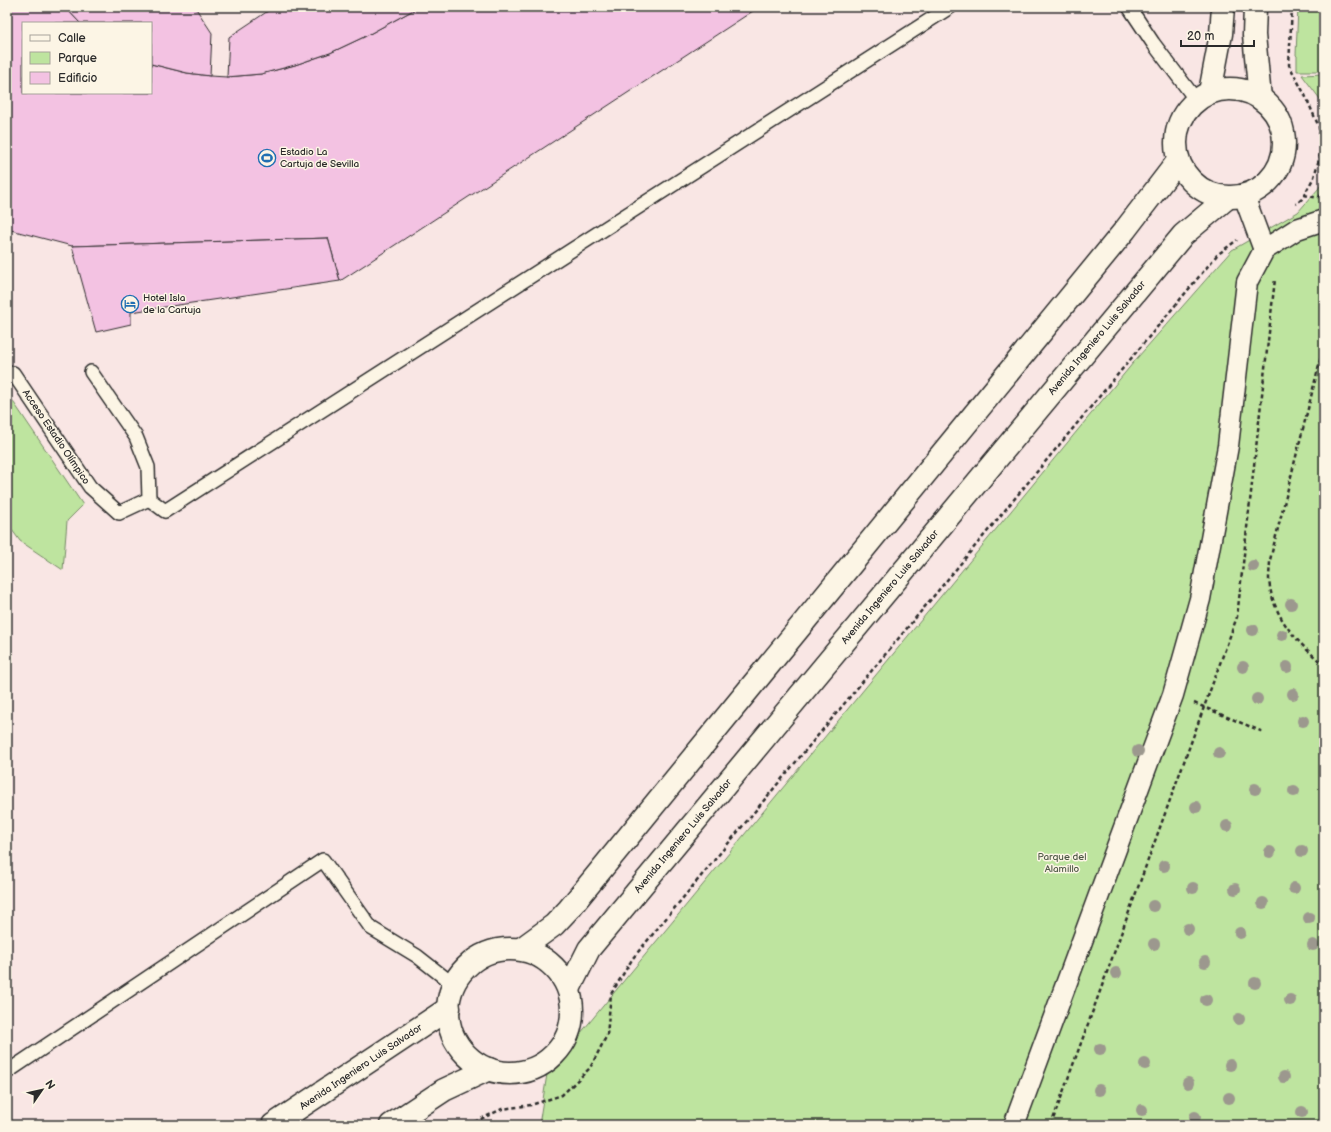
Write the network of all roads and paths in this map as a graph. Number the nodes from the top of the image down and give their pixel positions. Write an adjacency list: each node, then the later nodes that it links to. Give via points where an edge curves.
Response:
1 (950, 7): 19 (lane, via 164,511)
2 (1129, 7): 6 (lane, via 1153,42)
3 (1223, 7): 6 (street, via 1220,34)
4 (1255, 7): 7 (street, via 1254,34)
5 (1292, 7): 9 (path, via 1289,65 1319,127 1321,152 1314,176)
6 (1203, 96): 7 (street, via 1227,89 1244,91); 8 (street, via 1185,112 1178,127 1175,144)
7 (1260, 98): 10 (street, via 1273,110 1281,126 1284,143 1281,161 1273,176 1260,188)
8 (1178, 161): 10 (street, via 1197,187 1211,195); 23 (street, via 1120,236 569,909)
9 (1304, 195): 11 (path); 12 (path)
10 (1236, 197): 14 (street); 25 (street, Avenida Ingeniero Luis Salvador, via 1183,235 589,949)
11 (1324, 199)
12 (1292, 208)
13 (1324, 220): 15 (street, via 1297,229)
14 (1257, 229): 15 (street); 31 (path, via 1217,255 633,958 611,994 607,1035 590,1068 562,1095 530,1105 502,1109)
15 (1264, 250): 21 (street, via 1248,282 1228,446 1200,599)
16 (1324, 345): 20 (path, via 1270,560 1269,579 1281,618 1292,634)
17 (9, 370): 19 (lane, Acceso Estadio Olímpico, via 90,487 119,513)
18 (91, 372): 19 (lane, via 136,437 148,467)
19 (149, 499)
20 (1324, 665)
21 (1173, 695): 22 (path); 32 (street)
22 (1263, 732)
23 (521, 949): 24 (street, via 501,949 482,956 465,968); 25 (street, via 541,957 558,971)
24 (454, 985): 26 (street); 28 (lane, via 416,956 371,928 323,860)
25 (569, 989): 27 (street, via 573,1009 570,1029 561,1047 547,1061 529,1070 509,1073)
26 (449, 1008): 27 (street, via 451,1028 459,1045 472,1060); 29 (street, Avenida Ingeniero Luis Salvador)
27 (489, 1069): 30 (street, via 444,1090)
28 (7, 1072)
29 (273, 1125)
30 (391, 1125)
31 (468, 1125)
32 (1014, 1125)

